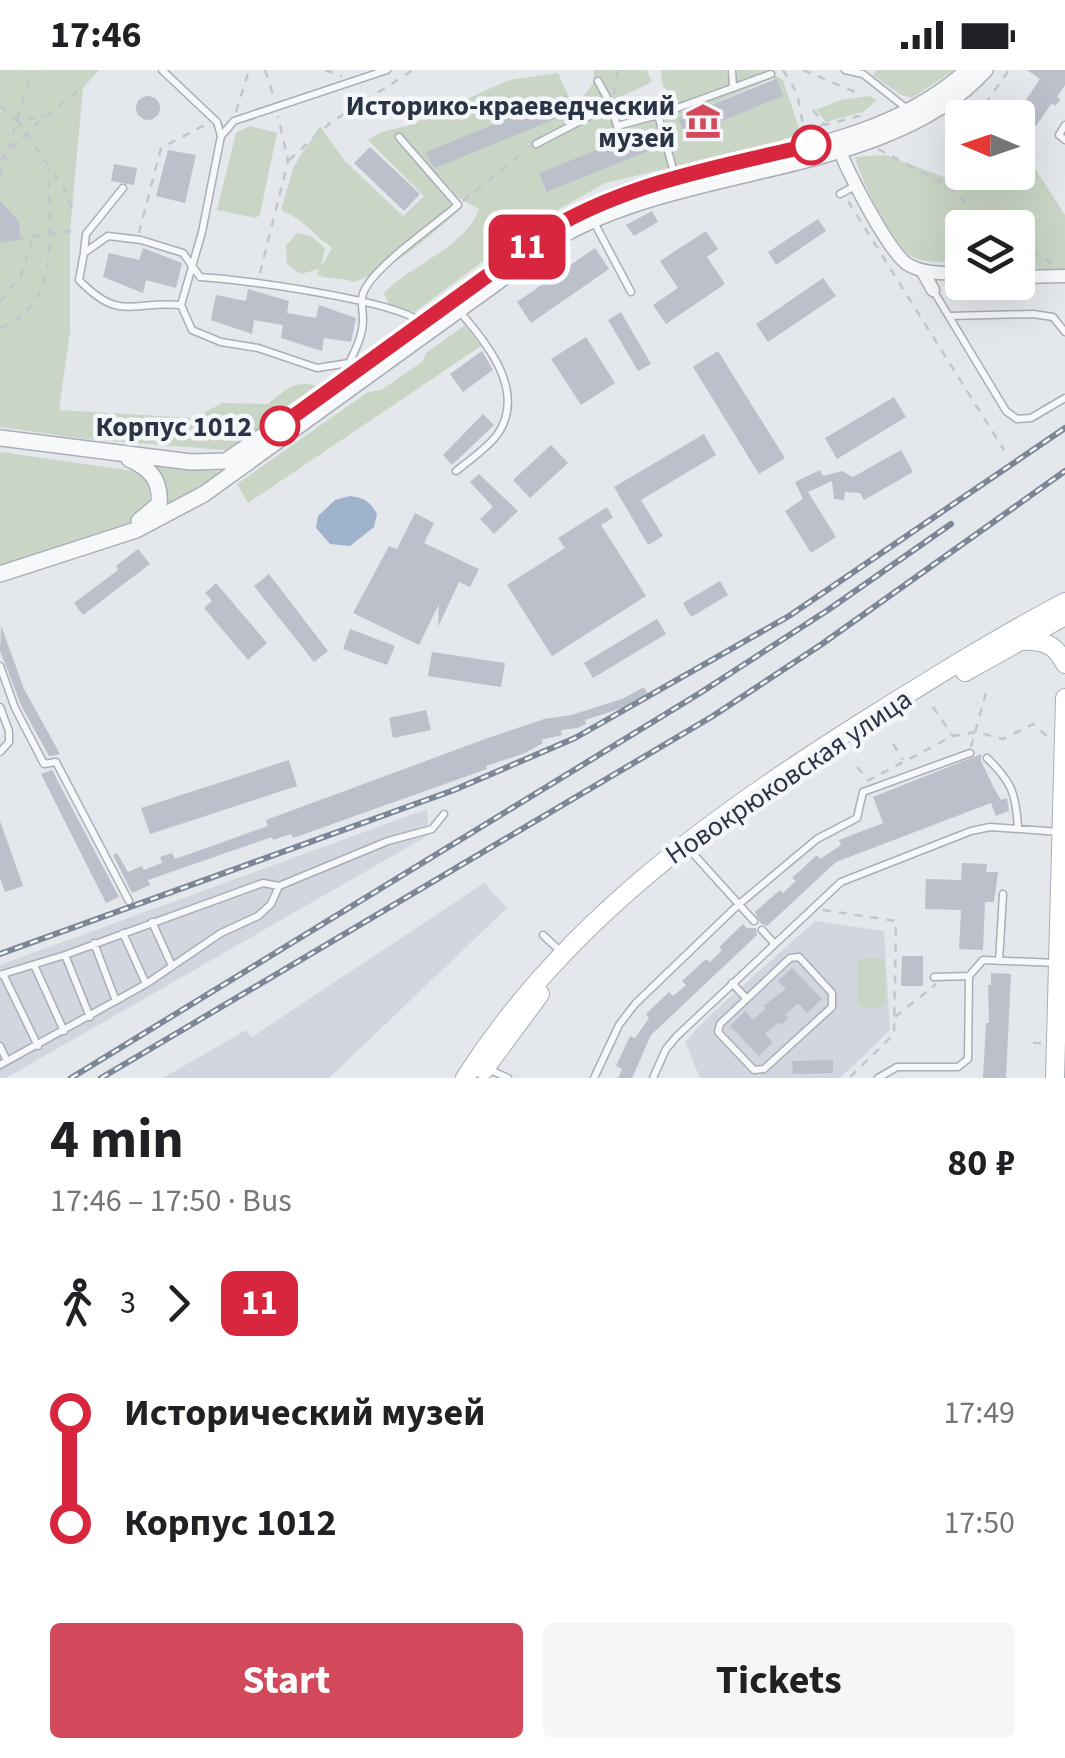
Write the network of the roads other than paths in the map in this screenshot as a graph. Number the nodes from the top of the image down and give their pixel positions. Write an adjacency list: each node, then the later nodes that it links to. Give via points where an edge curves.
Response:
1 (162, 70): 15 (lane, via 215,119)
2 (387, 70): 15 (lane, via 234,121)
3 (732, 70): 10 (lane)
4 (845, 70): 7 (lane)
5 (968, 70): 13 (street)
6 (985, 70): 13 (street, via 940,108)
7 (865, 72): 13 (lane)
8 (771, 74): 10 (lane)
9 (598, 81): 11 (lane)
10 (733, 88): 12 (lane)
11 (611, 106): 12 (lane, via 616,126); 18 (lane)
12 (658, 115): 20 (lane)
13 (913, 116): 19 (street)
14 (1065, 125): 17 (lane, via 1059,135)
15 (221, 136): 26 (lane)
16 (399, 137): 33 (lane, via 458,205 379,271)
17 (1065, 140)
18 (536, 144)
19 (838, 144): 20 (street); 21 (street)
20 (677, 184): 24 (street); 37 (street, via 609,198 556,226)
21 (858, 185): 23 (lane); 27 (street, via 893,250)
22 (123, 188): 25 (lane, via 86,234)
23 (841, 193)
24 (592, 218): 32 (lane); 35 (street)
25 (84, 252): 26 (lane, via 108,236 137,239 183,253); 34 (lane, via 79,280 97,299 121,309)
26 (193, 265): 33 (lane, via 200,277); 34 (lane)
27 (922, 270): 28 (street); 31 (street)
28 (945, 272)
29 (1065, 273): 30 (street)
30 (1035, 275)
31 (933, 290): 36 (lane)
32 (631, 292)
33 (360, 303): 37 (lane, via 415,317); 39 (lane)
34 (181, 305): 39 (lane, via 192,330 221,342)
35 (459, 311): 37 (street); 43 (lane, via 504,376 510,396 498,433)
36 (949, 316): 38 (lane, via 1034,314 1053,318); 40 (lane, via 1017,420)
37 (428, 327): 39 (street)
38 (1065, 332)
39 (356, 372): 42 (street, via 226,461); 44 (street, via 204,494)
40 (1065, 398)
41 (3, 440): 42 (street)
42 (117, 454): 44 (street, via 150,472 160,496 155,510)
43 (456, 471)
44 (119, 534): 45 (street)
45 (0, 574)
46 (1065, 602): 59 (main road, Новокрюковская улица, via 992,640 788,770)
47 (1065, 616): 48 (main road, Новокрюковская улица)
48 (1019, 641): 49 (main road, via 1051,645); 59 (main road, Новокрюковская улица)
49 (1065, 664)
50 (0, 666): 62 (lane, via 44,764 56,762)
51 (1065, 698): 58 (main road)
52 (0, 707): 53 (lane, via 9,731)
53 (0, 752)
54 (970, 753): 63 (lane, via 863,792 858,818 817,839)
55 (987, 758): 57 (lane, via 1006,777)
56 (444, 814): 60 (lane, via 432,829)
57 (1018, 828): 58 (lane); 70 (lane, via 971,830 841,882)
58 (1063, 832): 74 (main road)
59 (688, 847): 63 (lane); 71 (main road, Новокрюковская улица, via 616,901); 89 (main road, Новокрюковская улица, via 542,992)
60 (279, 886): 65 (lane, via 263,883); 76 (lane, via 258,916)
61 (1003, 894): 73 (lane)
62 (129, 901)
63 (738, 905): 64 (lane); 93 (lane, via 635,1004)
64 (754, 921)
65 (152, 922): 67 (lane); 76 (lane)
66 (762, 930): 70 (lane)
67 (123, 933): 69 (lane); 81 (lane)
68 (543, 935): 71 (lane)
69 (94, 943): 72 (lane); 83 (lane)
70 (774, 943): 80 (lane)
71 (562, 954): 89 (main road, Новокрюковская улица, via 500,1022)
72 (65, 955): 75 (lane); 84 (lane)
73 (1000, 960): 74 (lane); 79 (lane, via 983,960)
74 (1058, 963): 90 (main road)
75 (34, 965): 77 (lane); 85 (lane)
76 (172, 966): 81 (lane)
77 (2, 975): 87 (lane)
78 (934, 976): 79 (lane)
79 (969, 976): 95 (lane, via 968,1059 958,1067 897,1067)
80 (732, 983): 82 (lane); 94 (lane, via 666,1049)
81 (146, 984): 83 (lane)
82 (746, 998): 82 (lane, via 799,957 832,993 832,1007 764,1069 754,1070 718,1032)
83 (116, 1001): 84 (lane)
84 (90, 1016): 85 (lane)
85 (64, 1032): 87 (lane)
86 (0, 1046): 88 (lane)
87 (38, 1046): 88 (lane)
88 (4, 1063)
89 (480, 1069): 91 (main road, Новокрюковская улица); 92 (lane)
90 (1058, 1075)
91 (464, 1078)
92 (508, 1078)
93 (594, 1078)
94 (653, 1078)
95 (878, 1078)

